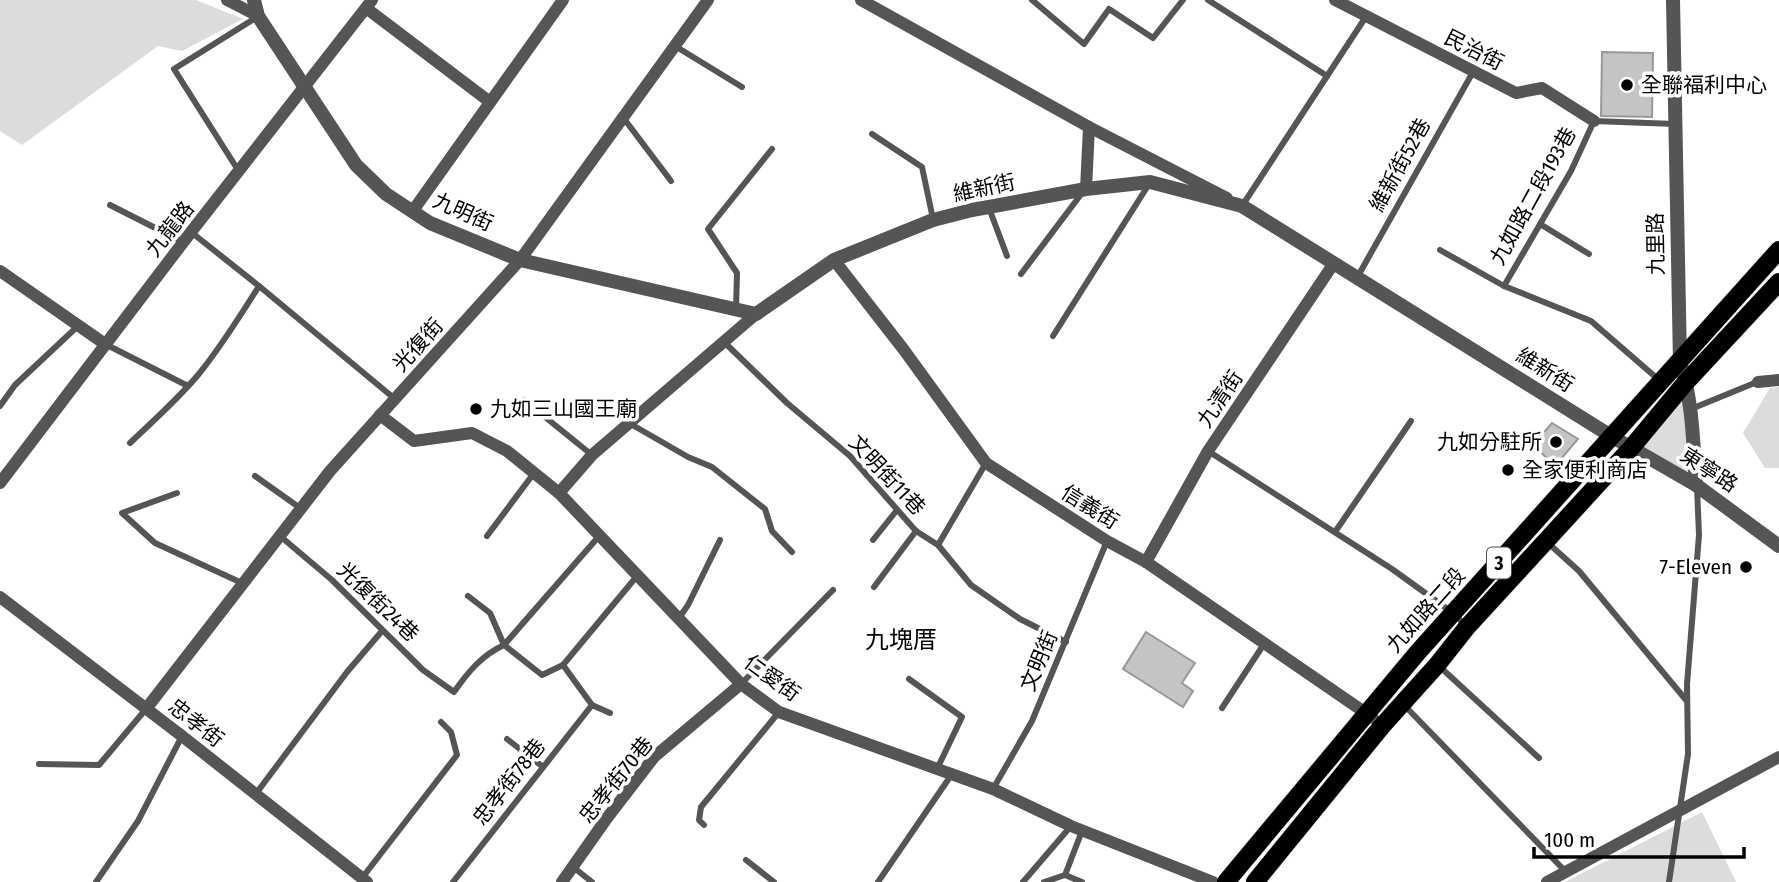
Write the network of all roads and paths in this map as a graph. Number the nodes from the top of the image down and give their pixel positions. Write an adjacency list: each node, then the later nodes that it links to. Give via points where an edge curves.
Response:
1 (227, 0): 15 (street)
2 (254, 0): 15 (street, 九明街)
3 (563, 0): 21 (street)
4 (708, 0): 16 (street, 光復街)
5 (861, 0): 25 (street, 維新街)
6 (1032, 0): 7 (lane, via 1084,44 1109,9 1153,38)
7 (1182, 0)
8 (1208, 0): 13 (lane)
9 (1226, 0): 13 (lane)
10 (1335, 0): 14 (street, 民治街)
11 (1673, 0): 24 (street, 九里路)
12 (369, 4): 19 (street, 九龍路); 21 (street)
13 (1221, 8): 18 (lane)
14 (1367, 15): 17 (street, 民治街); 18 (lane)
15 (258, 16): 19 (street, 九明街); 28 (lane, via 174,69)
16 (675, 46): 20 (lane); 22 (street, 光復街)
17 (1473, 72): 23 (street, 民治街, via 1516,93 1542,88); 48 (lane, 維新街52巷)
18 (1327, 76): 33 (lane)
19 (305, 88): 28 (street, 九龍路); 35 (street, 九明街, via 356,165)
20 (743, 88)
21 (490, 102): 35 (street)
22 (622, 116): 29 (lane); 43 (street, 光復街)
23 (1594, 121): 24 (lane, 九如路二段193巷); 37 (lane, 九如路二段193巷, via 1572,171)
24 (1675, 124): 58 (street, 九里路)
25 (1089, 127): 31 (street); 33 (street, 維新街)
26 (872, 134): 36 (lane, via 922,167)
27 (772, 149): 52 (lane, via 708,229 737,273)
28 (239, 171): 38 (street, 九龍路)
29 (671, 181)
30 (1150, 182): 31 (street, 維新街); 33 (street, 維新街); 55 (lane)
31 (1086, 189): 34 (street, 維新街); 47 (lane)
32 (110, 205): 38 (lane)
33 (1242, 206): 45 (street, 維新街)
34 (989, 207): 36 (street, 維新街); 41 (lane)
35 (412, 212): 43 (street, 九明街)
36 (933, 220): 44 (street, 維新街)
37 (1540, 224): 40 (lane); 51 (lane, 九如路二段193巷)
38 (187, 237): 50 (lane); 57 (street, 九龍路)
39 (1440, 250): 51 (lane, 九如路二段193巷)
40 (1588, 254)
41 (1007, 256)
42 (1776, 259): 58 (main road, 九如路二段 / 3)
43 (520, 260): 52 (street, 九明街); 64 (street, 光復街)
44 (834, 260): 53 (street, 維新街); 76 (street, 信義街)
45 (1334, 263): 48 (street, 維新街); 74 (street, 九清街)
46 (0, 271): 54 (street)
47 (1021, 274)
48 (1358, 276): 71 (street, 維新街)
49 (1779, 282): 61 (main road, 九如路二段 / 3)
50 (259, 286): 63 (lane); 64 (lane)
51 (1504, 286): 60 (lane, 九如路二段193巷, via 1591,321)
52 (736, 310): 53 (street, 九明街)
53 (756, 314): 56 (street)
54 (79, 325): 57 (street); 66 (lane, via 15,385)
55 (1053, 336)
56 (724, 342): 70 (street); 84 (lane, 文明街11巷, via 850,456)
57 (105, 344): 63 (lane); 79 (street, 九龍路)
58 (1680, 362): 60 (main road, 九如路二段 / 3); 61 (street, 九里路)
59 (1779, 380): 62 (street)
60 (1661, 382): 71 (main road, 九如路二段 / 3)
61 (1686, 382): 67 (street, 九里路); 73 (main road, 九如路二段 / 3)
62 (1758, 382): 67 (lane)
63 (188, 386): 72 (lane)
64 (395, 399): 68 (street, 光復街)
65 (524, 400): 75 (lane)
66 (0, 406)
67 (1691, 409): 80 (street, 九里路)
68 (380, 415): 77 (street, 仁愛街, via 414,441 472,433 507,451); 83 (street, 光復街)
69 (1411, 421): 86 (lane)
70 (629, 423): 75 (street); 96 (lane, via 712,467 765,509 772,531)
71 (1611, 436): 73 (street, 東寧路); 104 (main road, 九如路二段 / 3)
72 (130, 443)
73 (1632, 447): 80 (street, 東寧路); 93 (main road, 九如路二段 / 3)
74 (1208, 452): 86 (lane); 97 (street, 九清街)
75 (592, 455): 81 (street)
76 (986, 463): 92 (street, 信義街); 94 (lane)
77 (534, 473): 81 (street, 仁愛街); 89 (lane)
78 (254, 476): 83 (lane)
79 (0, 483)
80 (1696, 485): 95 (street, 東寧路); 115 (lane, via 1699,535)
81 (559, 492): 88 (street, 仁愛街)
82 (177, 493): 99 (lane, via 122,513 155,543)
83 (300, 508): 87 (street, 光復街)
84 (897, 510): 85 (lane, 文明街11巷); 91 (lane)
85 (916, 531): 94 (lane, 文明街11巷); 100 (lane)
86 (1335, 532): 104 (lane)
87 (279, 535): 99 (street, 光復街); 107 (lane, 光復街24巷)
88 (600, 535): 98 (street, 仁愛街); 110 (lane)
89 (488, 536)
90 (720, 540): 105 (lane)
91 (873, 540)
92 (1107, 541): 97 (street, 信義街); 108 (lane, 文明街)
93 (1546, 542): 106 (main road, 九如路二段 / 3); 115 (lane, via 1579,571)
94 (938, 545): 108 (lane, 文明街11巷, via 971,585 1020,619)
95 (1779, 546)
96 (793, 552)
97 (1146, 562): 109 (street, 信義街)
98 (638, 574): 105 (street, 仁愛街); 112 (lane)
99 (242, 583): 119 (street, 光復街)
100 (874, 587)
101 (832, 590): 114 (lane)
102 (468, 596): 110 (lane, via 490,613)
103 (0, 597): 119 (street, 忠孝街)
104 (1453, 613): 106 (lane); 121 (main road, 九如路二段 / 3)
105 (678, 618): 114 (street, 仁愛街)
106 (1467, 627): 111 (main road, 九如路二段 / 3)
107 (382, 631): 110 (lane, 光復街24巷, via 454,692 488,653); 134 (lane)
108 (1066, 642): 133 (lane, 文明街, via 1032,720)
109 (1264, 644): 118 (lane); 121 (street, 信義街)
110 (504, 645): 112 (lane, via 542,675)
111 (1437, 665): 116 (main road, 九如路二段 / 3); 128 (lane)
112 (564, 666): 117 (lane)
113 (909, 679): 131 (lane, via 962,717)
114 (741, 684): 120 (street, 仁愛街); 139 (street, 忠孝街70巷, via 654,757)
115 (1687, 700): 135 (lane, via 1688,754)
116 (1403, 703): 124 (main road, 九如路二段 / 3); 140 (lane)
117 (593, 705): 122 (lane); 130 (lane, 忠孝街78巷)
118 (1222, 708)
119 (146, 709): 125 (street, 忠孝街); 129 (lane, via 99,765)
120 (779, 712): 131 (street, 仁愛街); 136 (lane, via 701,807 699,820)
121 (1367, 712): 124 (street, 信義街); 153 (main road, 九如路二段 / 3)
122 (610, 713)
123 (441, 722): 142 (lane, via 451,732 457,755)
124 (1382, 726): 154 (main road, 九如路二段 / 3)
125 (182, 736): 134 (street, 忠孝街); 143 (lane, via 138,821)
126 (507, 738): 130 (lane)
127 (1779, 757): 135 (street)
128 (1539, 758)
129 (39, 764)
130 (543, 767): 144 (lane, 忠孝街78巷)
131 (937, 769): 132 (street, 仁愛街)
132 (952, 774): 133 (street, 仁愛街); 148 (lane)
133 (993, 789): 137 (street, 仁愛街)
134 (255, 795): 142 (street, 忠孝街)
135 (1681, 811): 140 (street); 156 (lane)
136 (704, 825)
137 (1077, 828): 141 (lane); 149 (lane); 152 (street, 仁愛街)
138 (746, 860): 147 (lane)
139 (573, 867): 145 (street, 忠孝街70巷); 146 (lane)
140 (1566, 872): 155 (street)
141 (1065, 875): 150 (lane); 151 (lane)
142 (364, 880)
143 (96, 882)
144 (453, 882)
145 (562, 882)
146 (592, 882)
147 (774, 882)
148 (878, 882)
149 (1023, 882)
150 (1044, 882)
151 (1082, 882)
152 (1213, 882)
153 (1226, 882)
154 (1255, 882)
155 (1548, 882)
156 (1669, 882)

